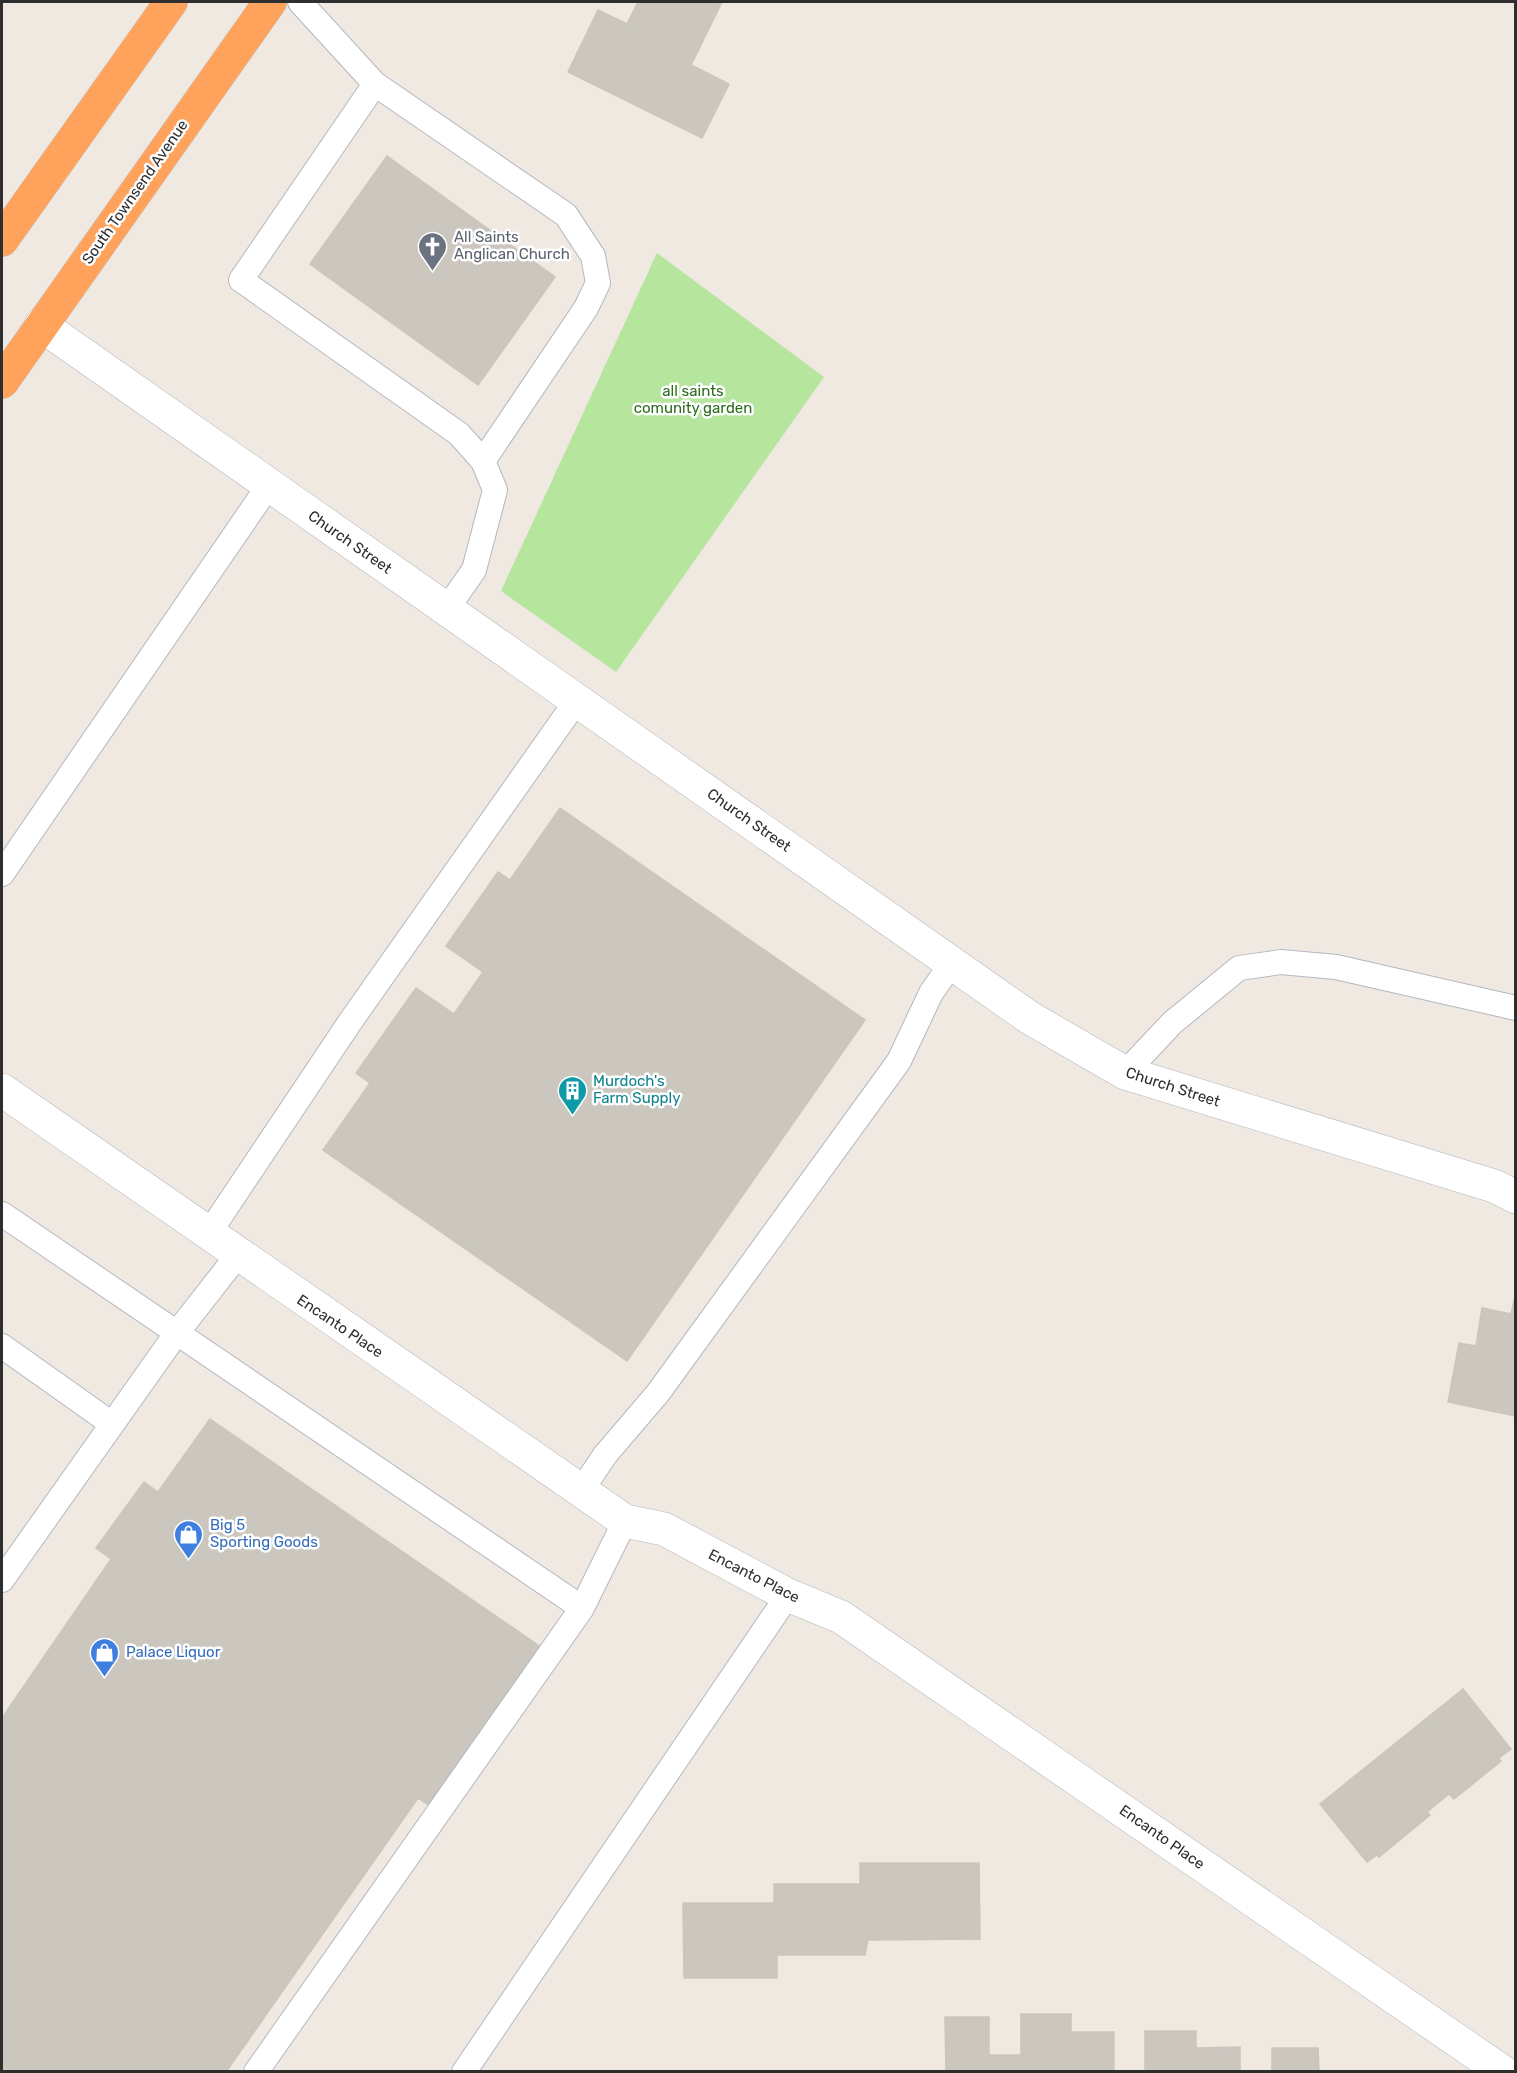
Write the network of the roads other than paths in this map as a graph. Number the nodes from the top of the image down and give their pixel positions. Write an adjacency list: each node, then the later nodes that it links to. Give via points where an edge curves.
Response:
1 (171, 2): 5 (highway)
2 (270, 2): 6 (highway, South Townsend Avenue)
3 (300, 2): 4 (lane)
4 (375, 84): 8 (lane, via 566,214 592,256 598,283 586,308); 8 (lane, via 241,280 459,434)
5 (2, 240)
6 (40, 325): 7 (highway, South Townsend Avenue); 9 (street, Church Street)
7 (2, 382)
8 (483, 461): 10 (lane, via 495,490 474,570)
9 (269, 485): 10 (street, Church Street); 12 (lane)
10 (446, 609): 11 (street, Church Street)
11 (577, 700): 13 (street, Church Street); 19 (lane, via 350,1023)
12 (2, 874)
13 (952, 963): 15 (street, Church Street, via 1030,1018); 24 (lane, via 932,993 899,1061 658,1393 605,1455)
14 (1515, 1008): 15 (lane, via 1336,967 1281,962 1239,968 1172,1023)
15 (1125, 1073): 17 (street, Church Street, via 1494,1186)
16 (2, 1090): 19 (street, Encanto Place)
17 (1515, 1197)
18 (2, 1214): 21 (lane)
19 (209, 1233): 20 (street, Encanto Place)
20 (237, 1256): 21 (lane); 24 (street, Encanto Place)
21 (176, 1334): 23 (lane); 28 (lane)
22 (2, 1346): 23 (lane)
23 (112, 1424): 26 (lane)
24 (581, 1491): 25 (street, Encanto Place)
25 (625, 1521): 27 (street, Encanto Place, via 664,1529); 28 (lane)
26 (2, 1581)
27 (788, 1595): 30 (lane); 31 (street, Encanto Place, via 841,1617)
28 (582, 1608): 29 (lane)
29 (256, 2072)
30 (464, 2072)
31 (1503, 2072)

